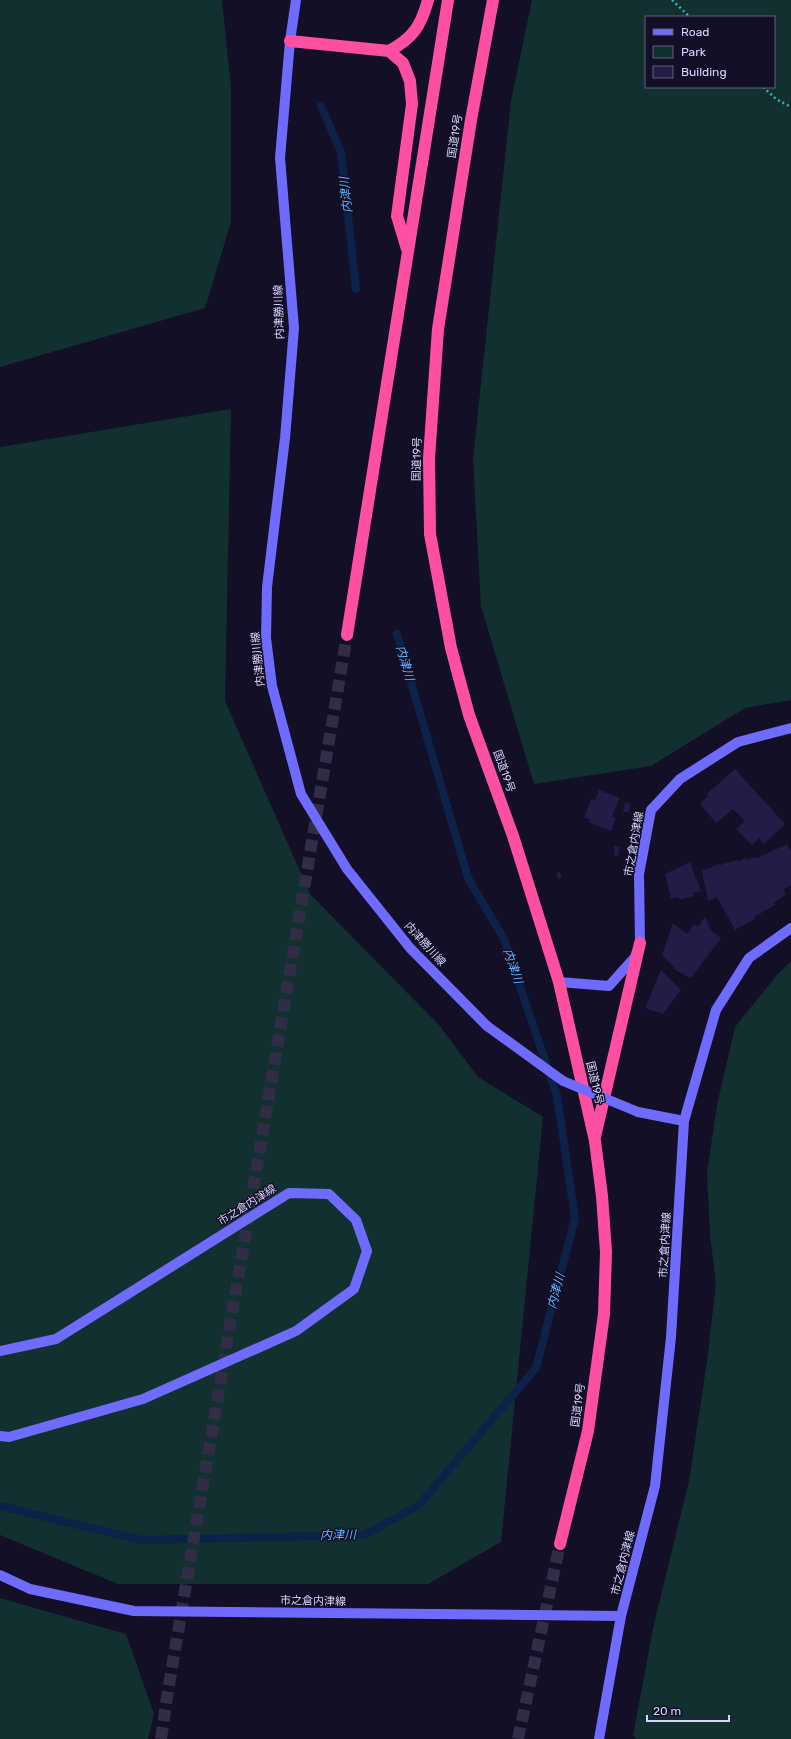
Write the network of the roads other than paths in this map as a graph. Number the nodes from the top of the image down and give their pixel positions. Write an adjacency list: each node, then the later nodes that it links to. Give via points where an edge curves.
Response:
1 (296, 0): 5 (main road, 内津勝川線)
2 (428, 0): 6 (highway, via 423,17 414,32 402,44)
3 (448, 0): 7 (highway)
4 (493, 0): 12 (highway, 国道19号, via 438,329 429,458 430,534 451,648 469,715 513,836)
5 (290, 41): 6 (highway); 13 (main road, 内津勝川線, bridge, via 280,158 294,328 285,438 267,586 266,638 272,686 301,794 347,869 410,948 487,1026 563,1081 638,1112)
6 (389, 51): 7 (highway, via 403,62 410,80 412,104 397,216)
7 (408, 251): 8 (highway)
8 (347, 636)
9 (791, 728): 11 (main road, 市之倉内津線, via 738,742 680,779 651,810 640,874)
10 (791, 928): 13 (main road, 市之倉内津線, via 749,958 716,1010)
11 (640, 943): 12 (main road, 市之倉内津線, via 634,957 609,986); 14 (highway)
12 (559, 982): 14 (highway, 国道19号)
13 (684, 1121): 19 (main road, 市之倉内津線, via 671,1337 655,1486)
14 (594, 1141): 17 (highway, 国道19号, via 602,1196 606,1252 604,1314 588,1431)
15 (0, 1351): 16 (main road, 市之倉内津線, via 56,1339 288,1193 328,1194 356,1220 367,1251 354,1288 296,1331 143,1398 9,1437)
16 (0, 1436)
17 (560, 1544)
18 (0, 1575): 19 (main road, 市之倉内津線, via 30,1589 134,1610)
19 (621, 1616): 20 (main road)
20 (599, 1739)

